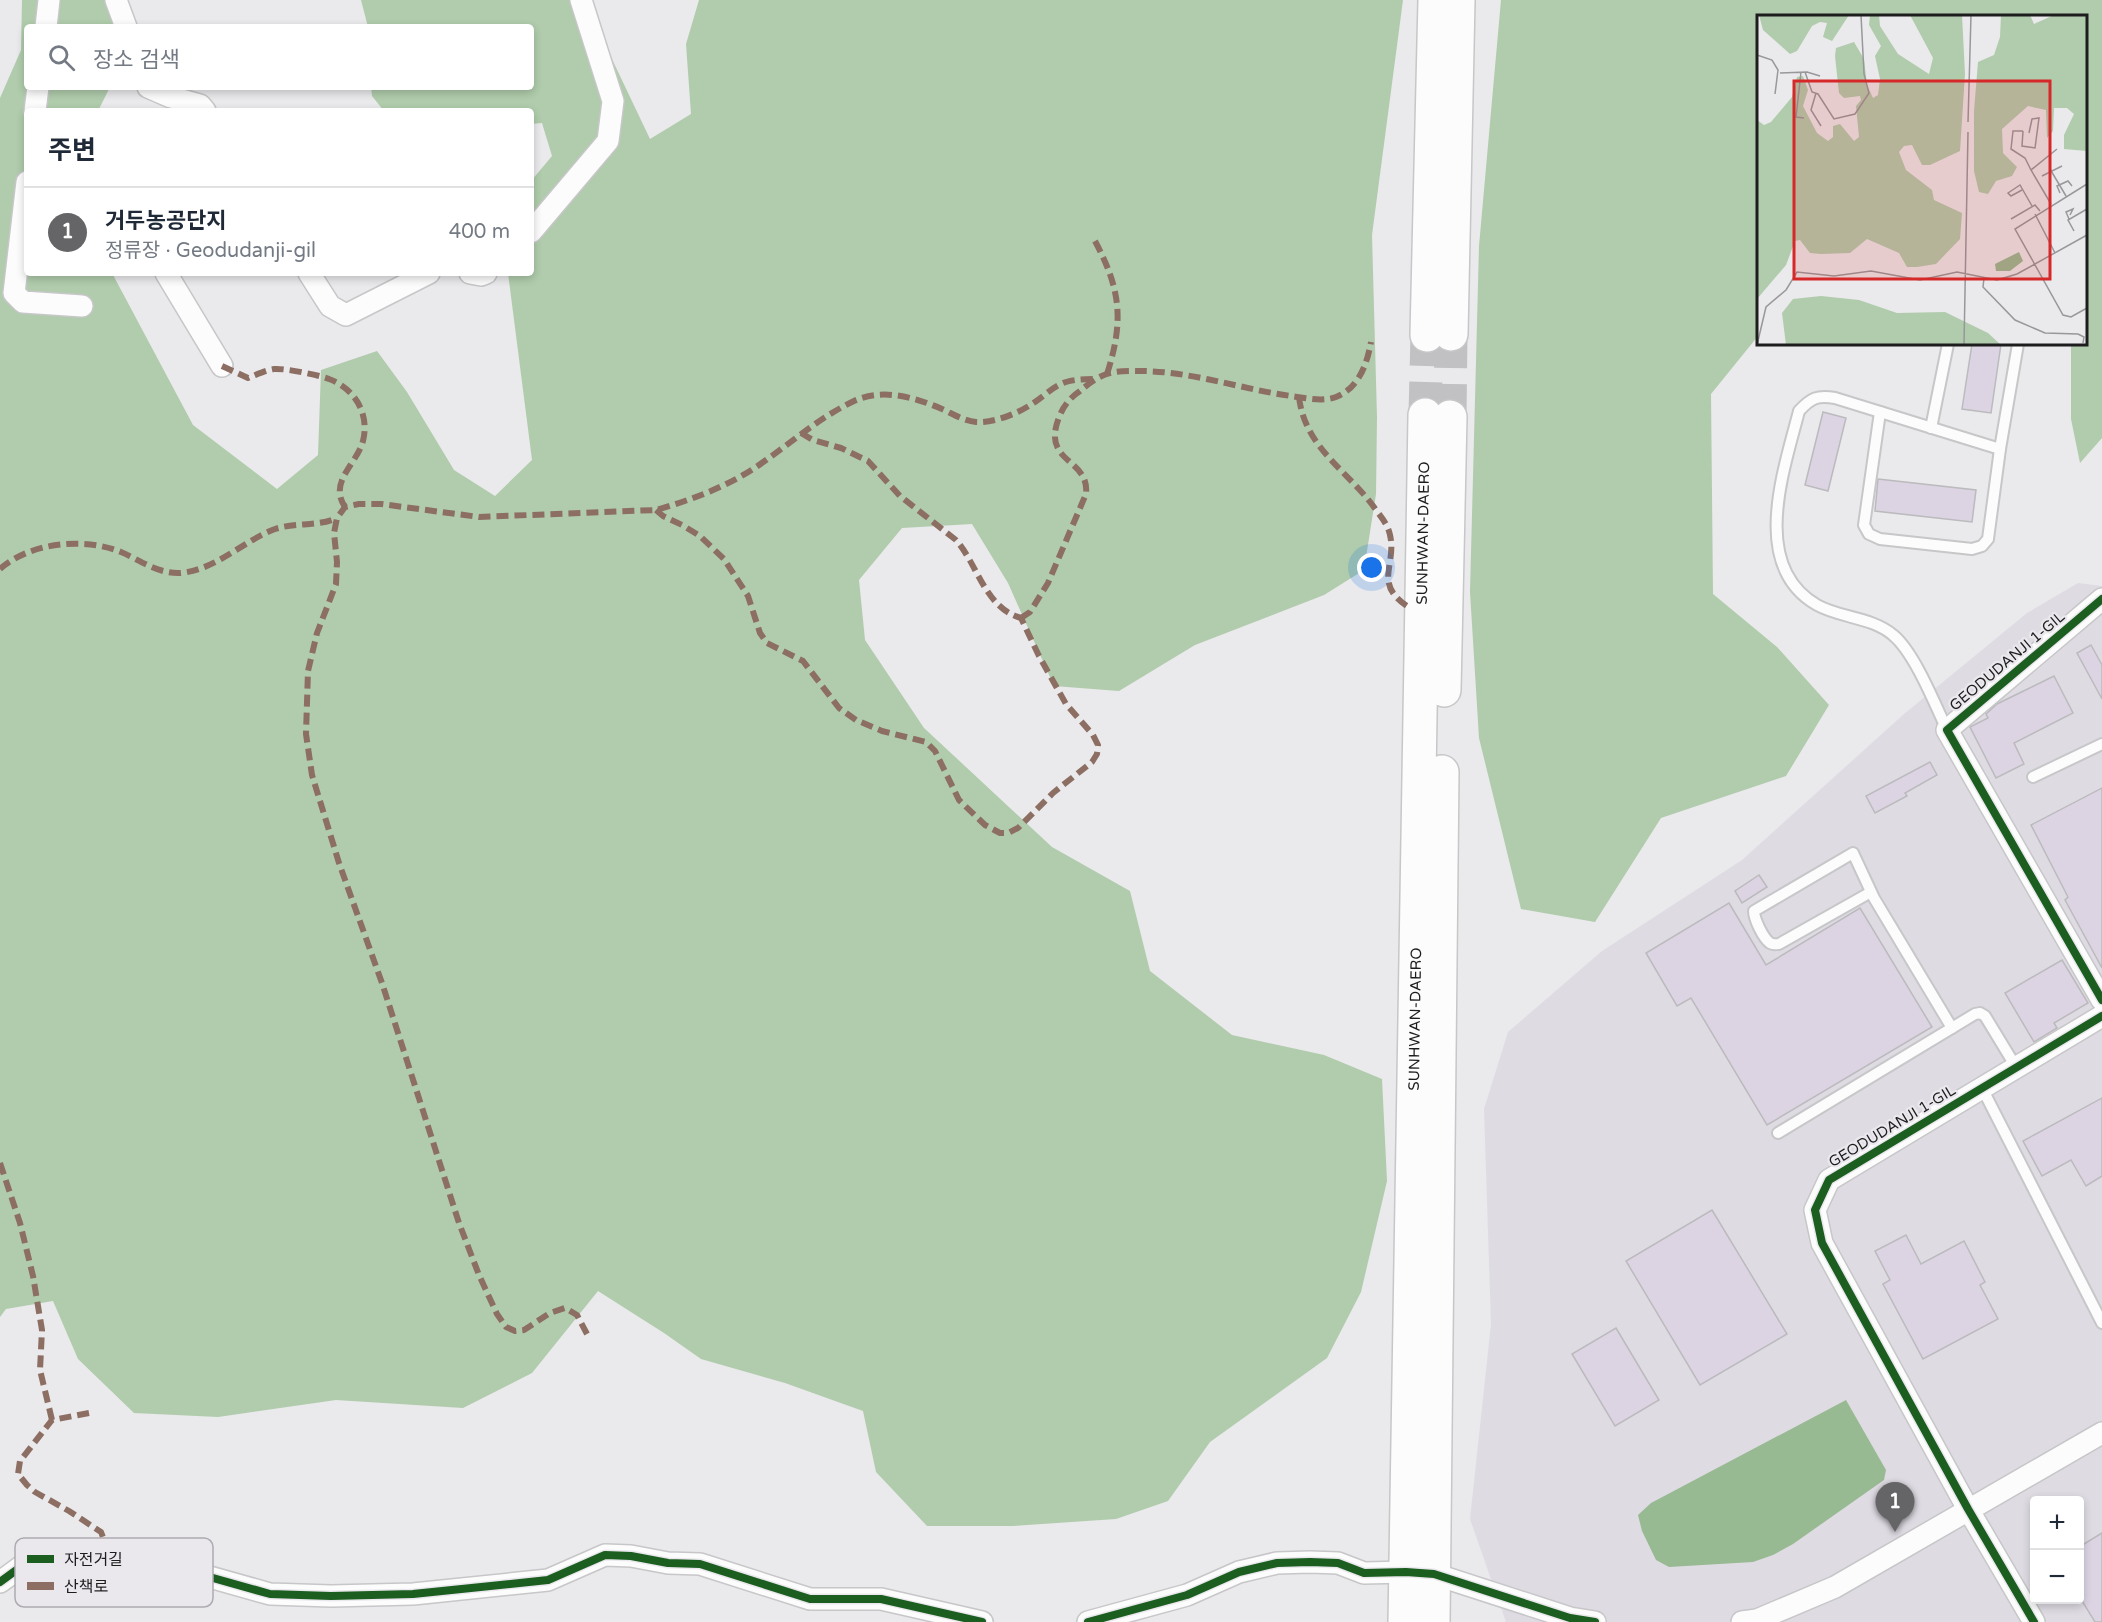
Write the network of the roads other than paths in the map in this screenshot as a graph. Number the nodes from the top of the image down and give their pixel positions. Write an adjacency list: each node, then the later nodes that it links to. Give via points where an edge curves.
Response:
1 (49, 0): 6 (street)
2 (116, 0): 7 (street)
3 (581, 0): 14 (street, via 614,101 608,141)
4 (1435, 0): 5 (main road, via 1439,334)
5 (1458, 0)
6 (45, 24)
7 (125, 24)
8 (38, 90): 11 (street)
9 (153, 90): 10 (street)
10 (180, 105): 12 (street)
11 (35, 108)
12 (202, 108)
13 (24, 208): 18 (street, via 14,293 23,302)
14 (534, 228)
15 (168, 276): 21 (street)
16 (311, 276): 17 (street, via 330,306 345,315)
17 (423, 276)
18 (82, 306)
19 (1948, 345): 24 (lane)
20 (2018, 345): 25 (lane)
21 (222, 366)
22 (1880, 412): 24 (lane); 25 (lane, via 1864,525 1869,534 1880,539 1972,549 1982,546 1988,539); 27 (lane, via 1820,396 1799,411 1779,490 1780,560 1788,577 1817,605 1893,634 1906,650)
23 (1438, 416): 41 (main road, SUNHWAN-DAERO, via 1443,734)
24 (1932, 428): 25 (lane)
25 (2000, 449)
26 (2102, 598): 27 (street, GEODUDANJI 1-GIL)
27 (1947, 730): 31 (street, GEODUDANJI 1-GIL)
28 (2102, 744): 29 (lane)
29 (2033, 777)
30 (1871, 892): 30 (lane, via 1853,853 1754,911 1754,917 1768,942 1779,944); 33 (lane)
31 (2102, 1000)
32 (2102, 1016): 34 (street, GEODUDANJI 1-GIL)
33 (1952, 1028): 34 (lane, via 1975,1014 1985,1016); 36 (lane)
34 (2016, 1067): 35 (street, GEODUDANJI 1-GIL)
35 (1982, 1088): 37 (lane); 39 (street, GEODUDANJI 1-GIL, via 1829,1180 1815,1210 1822,1243)
36 (1778, 1133)
37 (2102, 1323)
38 (2102, 1434): 39 (street)
39 (1968, 1509): 50 (street, via 1835,1587 1757,1620); 51 (street, GEODUDANJI 1-GIL)
40 (15, 1571): 43 (street)
41 (1420, 1573): 44 (street); 46 (street, via 1364,1573 1338,1563 1277,1563 1239,1572 1187,1595); 47 (main road, SUNHWAN-DAERO); 48 (main road, SUNHWAN-DAERO)
42 (213, 1579): 45 (street, via 270,1594 412,1594 548,1580 605,1556 631,1556 700,1564 810,1599 881,1599)
43 (0, 1582)
44 (1556, 1618): 49 (street)
45 (982, 1622)
46 (1088, 1622)
47 (1405, 1622)
48 (1433, 1622)
49 (1595, 1622)
50 (1742, 1622)
51 (2034, 1622)

